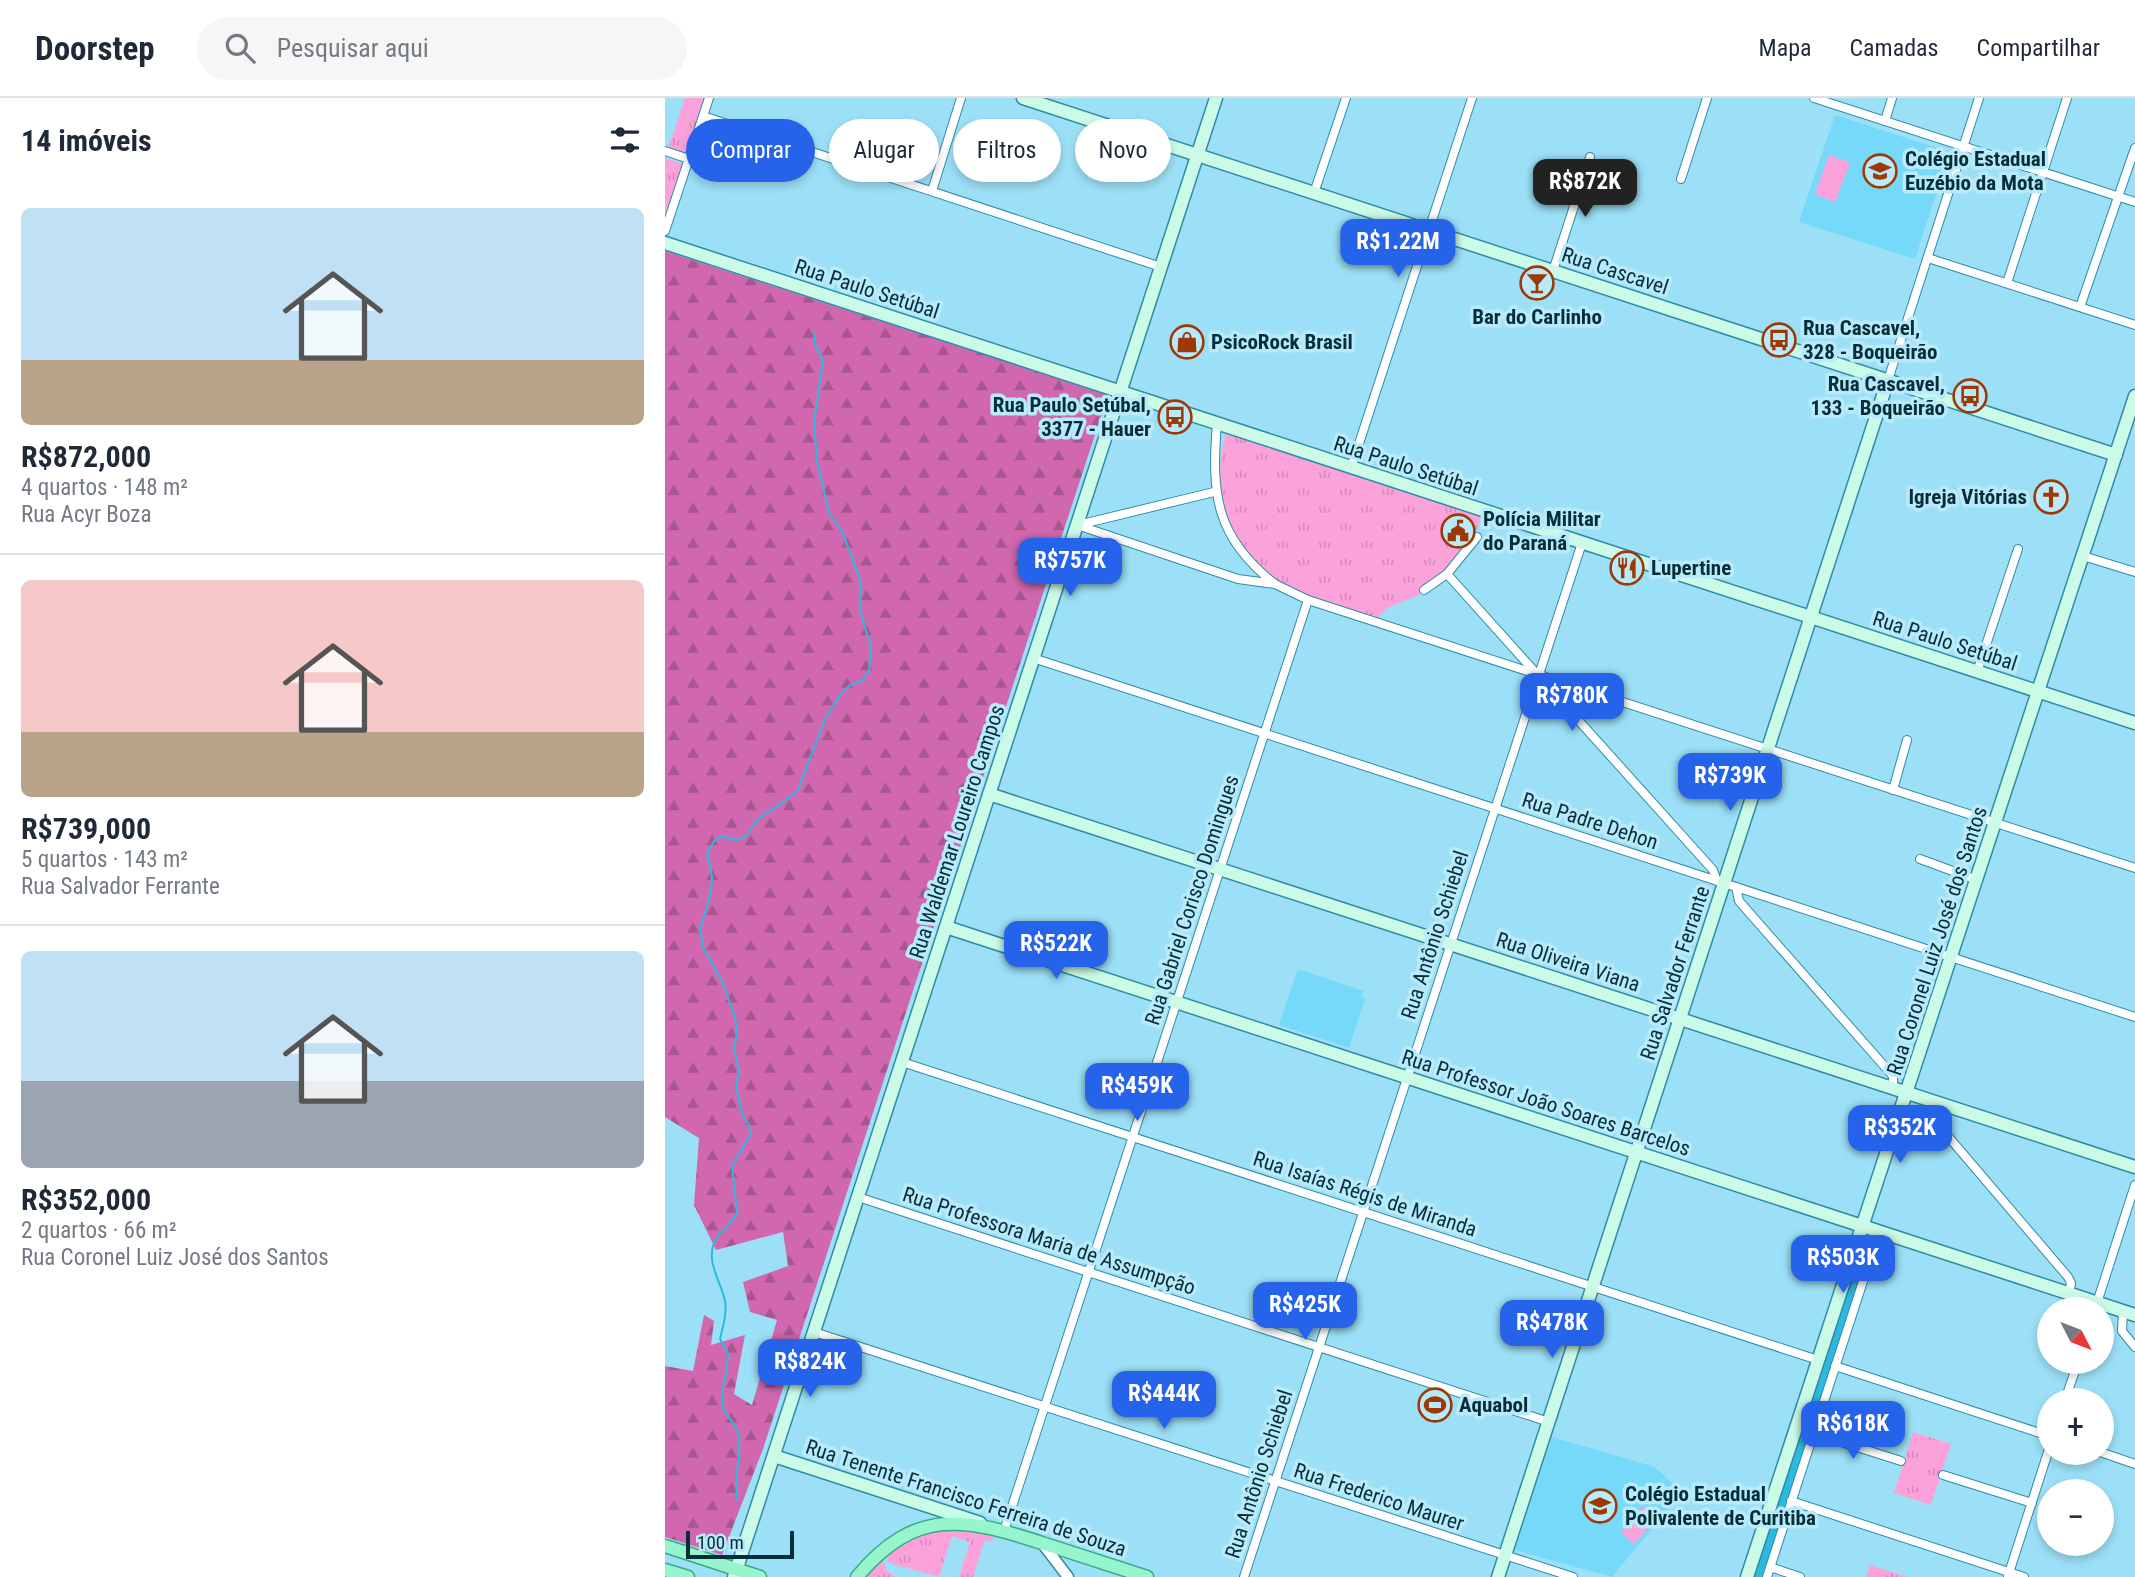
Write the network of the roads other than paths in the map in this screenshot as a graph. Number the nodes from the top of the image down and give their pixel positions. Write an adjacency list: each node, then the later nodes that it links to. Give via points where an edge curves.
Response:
1 (709, 98): 12 (street)
2 (961, 98): 24 (street)
3 (1023, 98): 18 (main road, Rua Cascavel)
4 (1216, 98): 18 (main road, Rua Waldemar Loureiro Campos)
5 (1346, 98): 25 (street)
6 (1472, 98): 29 (street)
7 (1707, 98): 23 (street)
8 (1814, 98): 14 (street)
9 (1892, 98): 14 (street)
10 (1979, 98): 15 (street)
11 (2067, 98): 22 (street)
12 (703, 116): 13 (street); 24 (street)
13 (702, 119)
14 (1885, 121): 15 (street)
15 (1964, 147): 22 (street); 31 (street)
16 (2135, 148): 26 (street)
17 (665, 151): 20 (street)
18 (1197, 155): 25 (main road, Rua Cascavel); 32 (main road, Rua Waldemar Loureiro Campos)
19 (1590, 157): 33 (street)
20 (686, 158)
21 (686, 168): 28 (street)
22 (2043, 173): 26 (street); 34 (street)
23 (1681, 179)
24 (932, 191): 32 (street)
25 (1314, 193): 29 (main road, Rua Cascavel)
26 (2118, 197): 27 (street); 35 (street)
27 (2135, 202)
28 (665, 231)
29 (1429, 231): 33 (main road, Rua Cascavel); 43 (street)
30 (665, 243): 38 (main road, Rua Paulo Setúbal)
31 (1928, 258): 34 (street); 37 (street)
32 (1161, 267): 38 (main road, Rua Waldemar Loureiro Campos)
33 (1553, 271): 37 (main road, Rua Cascavel)
34 (2007, 283): 35 (street)
35 (2080, 307): 36 (street)
36 (2135, 325)
37 (1888, 380): 42 (main road, Rua Cascavel); 55 (main road, Rua Salvador Ferrante)
38 (1120, 392): 41 (main road, Rua Paulo Setúbal); 45 (main road, Rua Waldemar Loureiro Campos)
39 (2135, 396): 40 (main road, Rua Coronel Luiz José dos Santos)
40 (2131, 420): 42 (main road, Rua Coronel Luiz José dos Santos)
41 (1217, 424): 43 (main road, Rua Paulo Setúbal); 44 (street)
42 (2116, 455): 49 (main road, Rua Coronel Luiz José dos Santos)
43 (1351, 468): 47 (main road, Rua Paulo Setúbal)
44 (1214, 492): 45 (street); 52 (street, via 1236,545)
45 (1077, 525): 52 (street, via 1238,579); 56 (main road, Rua Waldemar Loureiro Campos)
46 (1477, 537): 51 (street)
47 (1582, 543): 55 (main road, Rua Paulo Setúbal); 58 (street, Rua Antônio Schiebel)
48 (2018, 549): 57 (street)
49 (2083, 555): 50 (street); 59 (main road, Rua Coronel Luiz José dos Santos)
50 (2135, 572)
51 (1447, 574): 53 (street); 58 (street)
52 (1275, 584): 54 (street)
53 (1424, 590)
54 (1308, 600): 58 (street); 61 (street, Rua Gabriel Corisco Domingues)
55 (1811, 618): 57 (main road, Rua Paulo Setúbal); 63 (main road, Rua Salvador Ferrante)
56 (1033, 658): 61 (street, Rua Padre Dehon); 65 (main road, Rua Waldemar Loureiro Campos)
57 (1977, 672): 59 (main road, Rua Paulo Setúbal)
58 (1539, 675): 63 (street); 66 (street, Rua Antônio Schiebel); 72 (street)
59 (2039, 692): 60 (main road, Rua Paulo Setúbal); 67 (main road, Rua Coronel Luiz José dos Santos)
60 (2135, 723)
61 (1265, 734): 66 (street, Rua Padre Dehon); 70 (street, Rua Gabriel Corisco Domingues)
62 (1906, 740): 64 (street)
63 (1768, 749): 64 (street); 72 (main road, Rua Salvador Ferrante)
64 (1893, 790): 67 (street)
65 (989, 794): 70 (main road, Rua Oliveira Viana); 73 (main road, Rua Waldemar Loureiro Campos)
66 (1495, 809): 72 (street, Rua Padre Dehon); 74 (street, Rua Antônio Schiebel)
67 (1996, 823): 69 (street); 71 (main road, Rua Coronel Luiz José dos Santos)
68 (1920, 859): 71 (street)
69 (2135, 868)
70 (1220, 869): 74 (main road, Rua Oliveira Viana); 76 (street, Rua Gabriel Corisco Domingues)
71 (1977, 880): 75 (main road, Rua Coronel Luiz José dos Santos)
72 (1725, 884): 75 (street, Rua Padre Dehon); 78 (main road, Rua Salvador Ferrante); 81 (street, via 1893,1076)
73 (946, 927): 76 (main road, Rua Professor João Soares Barcelos); 79 (main road, Rua Waldemar Loureiro Campos)
74 (1451, 944): 78 (main road, Rua Oliveira Viana); 80 (street, Rua Antônio Schiebel)
75 (1952, 958): 77 (street, Rua Padre Dehon); 82 (main road, Rua Coronel Luiz José dos Santos)
76 (1177, 1003): 80 (main road, Rua Professor João Soares Barcelos); 84 (street, Rua Gabriel Corisco Domingues)
77 (2135, 1017)
78 (1680, 1019): 81 (main road, Rua Oliveira Viana); 85 (main road, Rua Salvador Ferrante)
79 (902, 1062): 84 (street, Rua Isaías Régis de Miranda); 88 (main road, Rua Waldemar Loureiro Campos)
80 (1407, 1078): 85 (main road, Rua Professor João Soares Barcelos); 89 (street, Rua Antônio Schiebel)
81 (1893, 1088): 82 (main road, Rua Oliveira Viana)
82 (1908, 1093): 83 (main road, Rua Oliveira Viana); 90 (main road, Rua Coronel Luiz José dos Santos)
83 (1944, 1105): 86 (main road, Rua Oliveira Viana); 94 (street, via 1941,1128 2067,1277)
84 (1133, 1137): 89 (street, Rua Isaías Régis de Miranda); 92 (street, Rua Gabriel Corisco Domingues)
85 (1637, 1153): 90 (main road, Rua Professor João Soares Barcelos); 93 (main road, Rua Salvador Ferrante)
86 (2135, 1167)
87 (2135, 1185): 96 (street)
88 (858, 1197): 92 (street, Rua Professora Maria de Assumpção); 98 (main road, Rua Waldemar Loureiro Campos)
89 (1363, 1212): 93 (street, Rua Isaías Régis de Miranda); 99 (street, Rua Antônio Schiebel)
90 (1861, 1226): 91 (main road, Rua Professor João Soares Barcelos); 101 (main road, Rua Coronel Luiz José dos Santos)
91 (1879, 1232): 94 (main road, Rua Professor João Soares Barcelos); 102 (street)
92 (1088, 1272): 99 (street, Rua Professora Maria de Assumpção); 103 (street, Rua Gabriel Corisco Domingues)
93 (1593, 1287): 101 (street, Rua Isaías Régis de Miranda); 104 (main road, Rua Salvador Ferrante)
94 (2069, 1294): 95 (main road, Rua Professor João Soares Barcelos)
95 (2076, 1297)
96 (2099, 1297)
97 (2129, 1313): 100 (street, via 2122,1331)
98 (814, 1332): 103 (street, Rua Frederico Maurer); 107 (main road, Rua Waldemar Loureiro Campos)
99 (1319, 1347): 104 (street, Rua Professora Maria de Assumpção); 113 (street, Rua Antônio Schiebel)
100 (2135, 1347)
101 (1818, 1360): 132 (main road, Rua Coronel Luiz José dos Santos)
102 (1835, 1366): 105 (street); 106 (street)
103 (1044, 1407): 113 (street, Rua Frederico Maurer); 116 (street, Rua Gabriel Corisco Domingues)
104 (1549, 1422): 119 (main road, Rua Salvador Ferrante)
105 (2037, 1432)
106 (1813, 1433): 109 (street); 114 (street)
107 (774, 1456): 116 (main road, Rua Tenente Francisco Ferreira de Souza); 122 (main road, Rua Waldemar Loureiro Campos)
108 (2114, 1457): 110 (street)
109 (1901, 1461)
110 (2135, 1464)
111 (2044, 1465): 115 (street)
112 (1943, 1475): 115 (street)
113 (1275, 1482): 119 (street, Rua Frederico Maurer); 129 (street, Rua Antônio Schiebel)
114 (1791, 1501): 120 (street); 123 (street)
115 (2032, 1503): 123 (street)
116 (1004, 1531): 117 (main road, Rua Tenente Francisco Ferreira de Souza); 126 (main road, via 964,1522 927,1527 887,1547)
117 (1042, 1543): 127 (street); 128 (main road, Rua Tenente Francisco Ferreira de Souza)
118 (665, 1546): 122 (main road)
119 (1505, 1557): 130 (main road, Rua Salvador Ferrante); 131 (street, Rua Frederico Maurer)
120 (1770, 1567): 133 (street); 134 (street)
121 (665, 1570): 124 (main road)
122 (736, 1573): 125 (main road)
123 (2009, 1575): 135 (street)
124 (688, 1577)
125 (760, 1577)
126 (857, 1577)
127 (1068, 1577)
128 (1147, 1577)
129 (1244, 1577)
130 (1498, 1577)
131 (1573, 1577)
132 (1747, 1577)
133 (1767, 1577)
134 (1800, 1577)
135 (2024, 1577)

